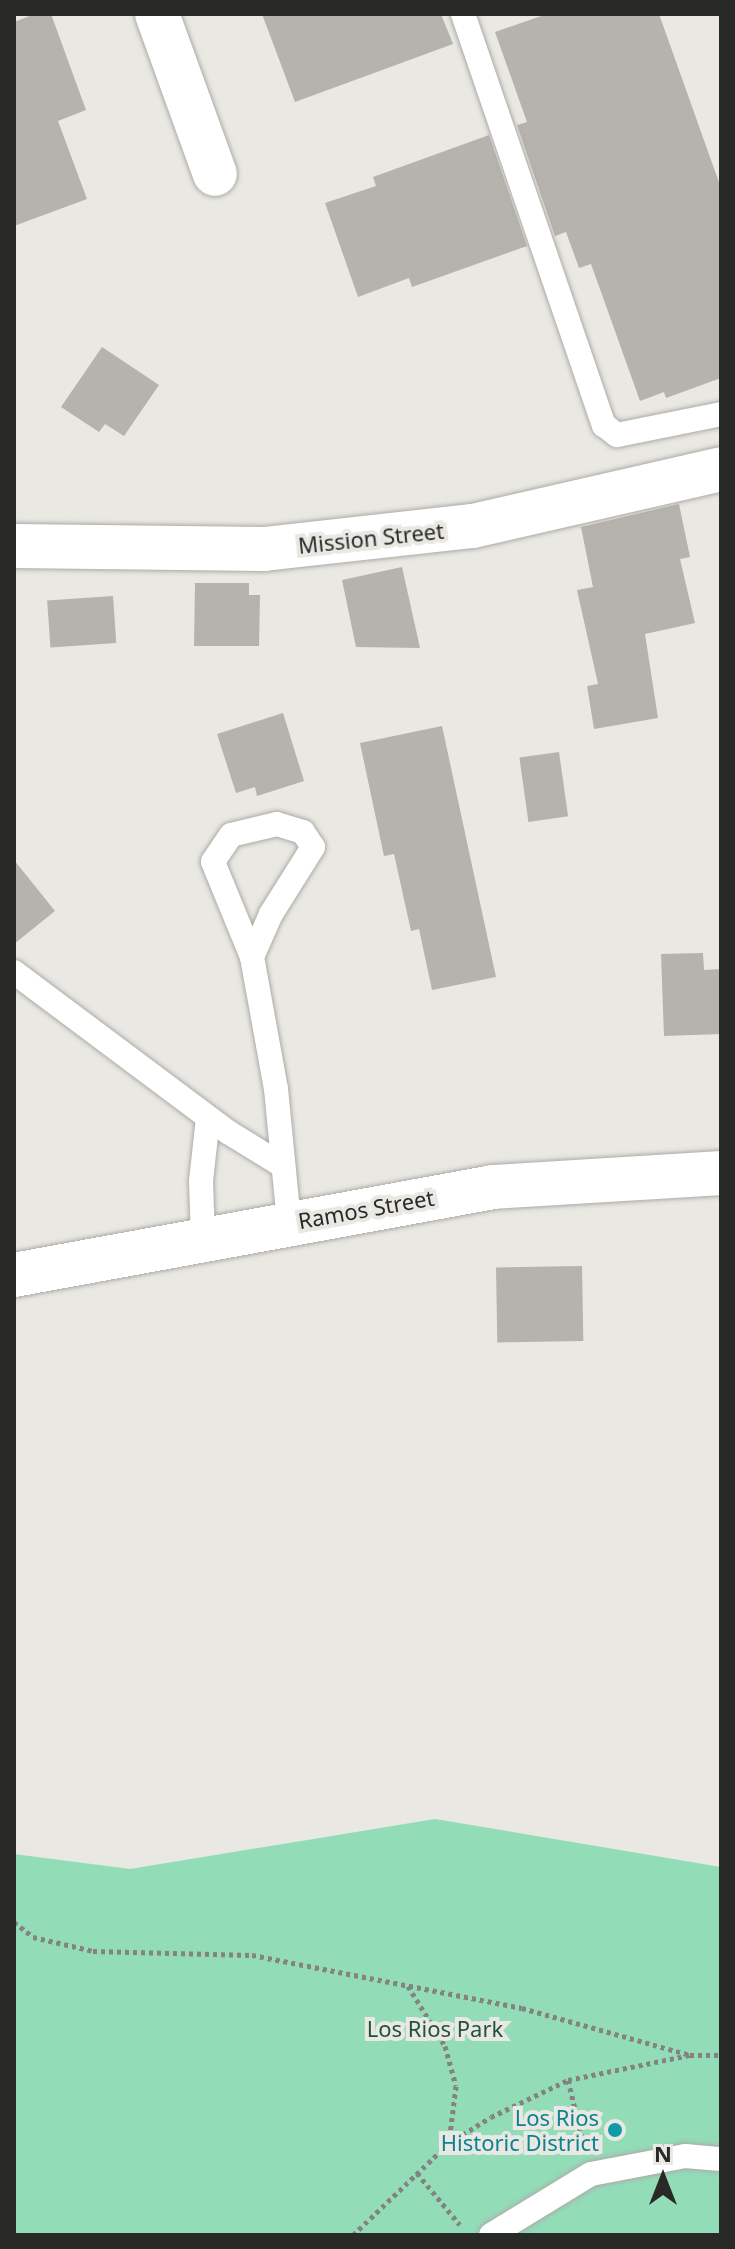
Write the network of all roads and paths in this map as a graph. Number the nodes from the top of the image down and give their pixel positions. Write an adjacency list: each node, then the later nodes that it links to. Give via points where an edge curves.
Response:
1 (157, 14): 3 (street)
2 (463, 14): 4 (lane, via 604,425 617,435)
3 (215, 174)
4 (721, 414)
5 (721, 469): 6 (street, Mission Street, via 473,526 324,543 233,550)
6 (14, 546)
7 (252, 957): 7 (lane, via 213,862 231,835 277,824 303,832 313,847 271,914); 10 (lane, via 276,1089)
8 (14, 972): 9 (lane)
9 (208, 1118): 10 (lane); 13 (lane, via 201,1181)
10 (283, 1166): 12 (lane)
11 (721, 1173): 12 (street, Ramos Street, via 492,1187)
12 (289, 1222): 13 (street, Ramos Street)
13 (203, 1240): 14 (street, Ramos Street)
14 (14, 1275)
15 (14, 1922): 16 (path, via 33,1937 93,1951 252,1955)
16 (408, 1986): 17 (path, via 522,2008); 20 (path, via 445,2046 456,2086)
17 (690, 2055): 18 (path); 19 (path)
18 (721, 2055)
19 (568, 2080): 20 (path); 23 (path)
20 (449, 2143): 22 (path)
21 (721, 2159): 23 (lane, via 685,2156)
22 (417, 2173): 24 (path); 25 (path)
23 (591, 2174): 26 (lane)
24 (353, 2235)
25 (468, 2235)
26 (491, 2235)

